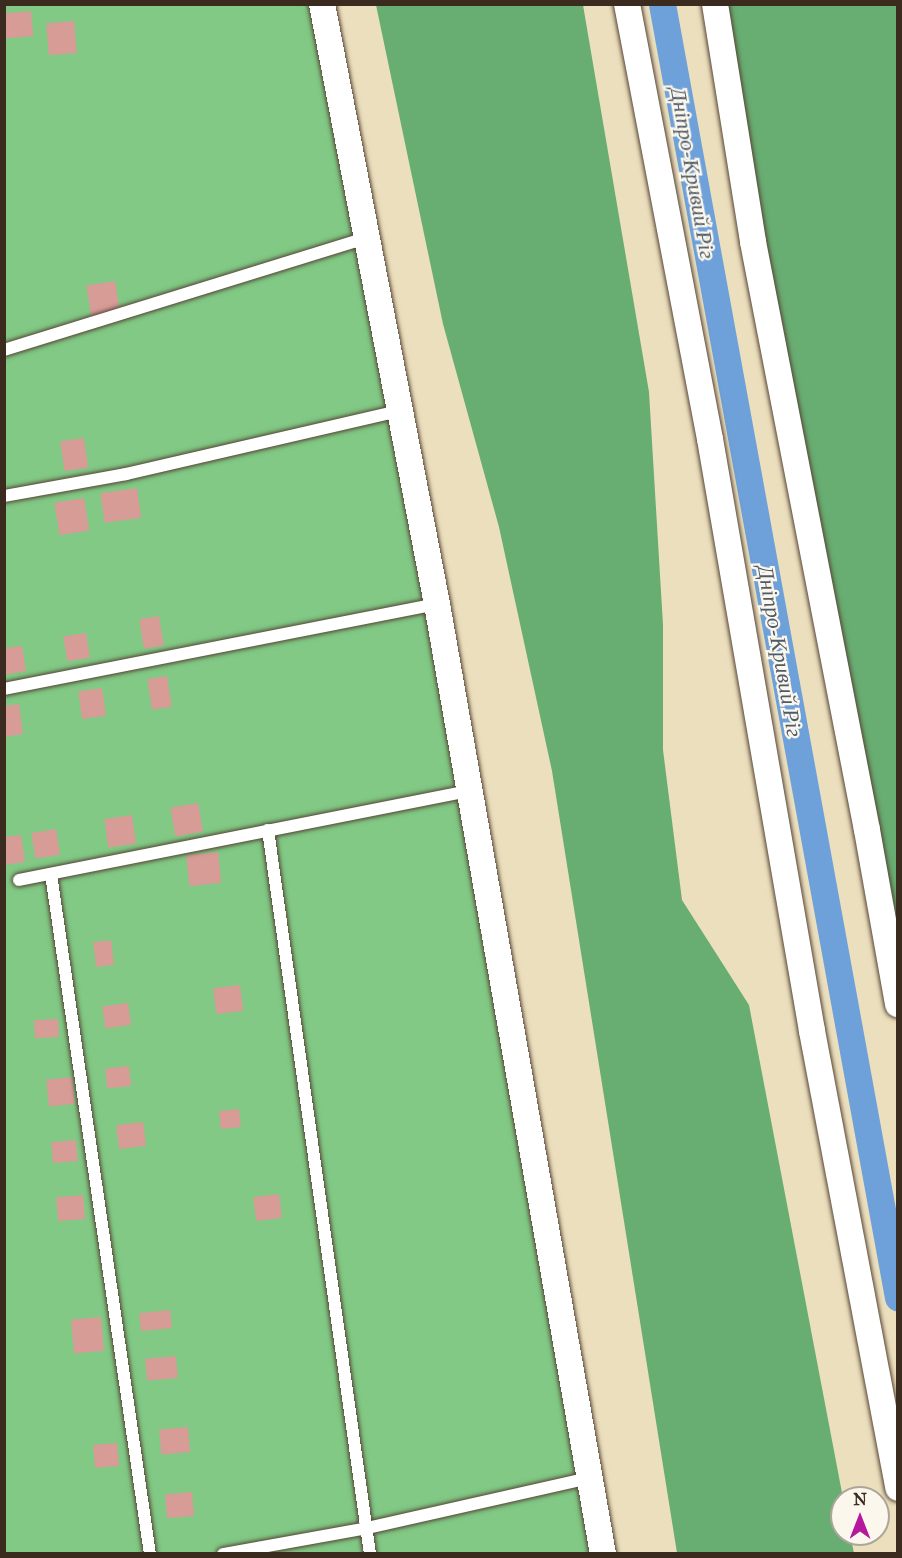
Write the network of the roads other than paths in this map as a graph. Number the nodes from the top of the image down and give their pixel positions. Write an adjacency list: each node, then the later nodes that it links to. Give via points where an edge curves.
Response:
1 (322, 4): 4 (street)
2 (627, 4): 16 (street, via 710,439 810,1019)
3 (715, 4): 14 (street, via 753,242)
4 (365, 238): 5 (lane); 6 (street)
5 (4, 350)
6 (399, 411): 7 (lane, via 126,474); 8 (street)
7 (4, 496)
8 (437, 604): 9 (lane); 10 (street)
9 (4, 689)
10 (468, 791): 11 (lane); 15 (street)
11 (268, 830): 12 (lane); 17 (lane)
12 (51, 874): 13 (lane); 18 (lane)
13 (19, 880)
14 (897, 1004)
15 (589, 1478): 17 (lane); 21 (street)
16 (897, 1488)
17 (367, 1528): 19 (lane); 20 (lane)
18 (150, 1554)
19 (223, 1554)
20 (370, 1554)
21 (603, 1554)

